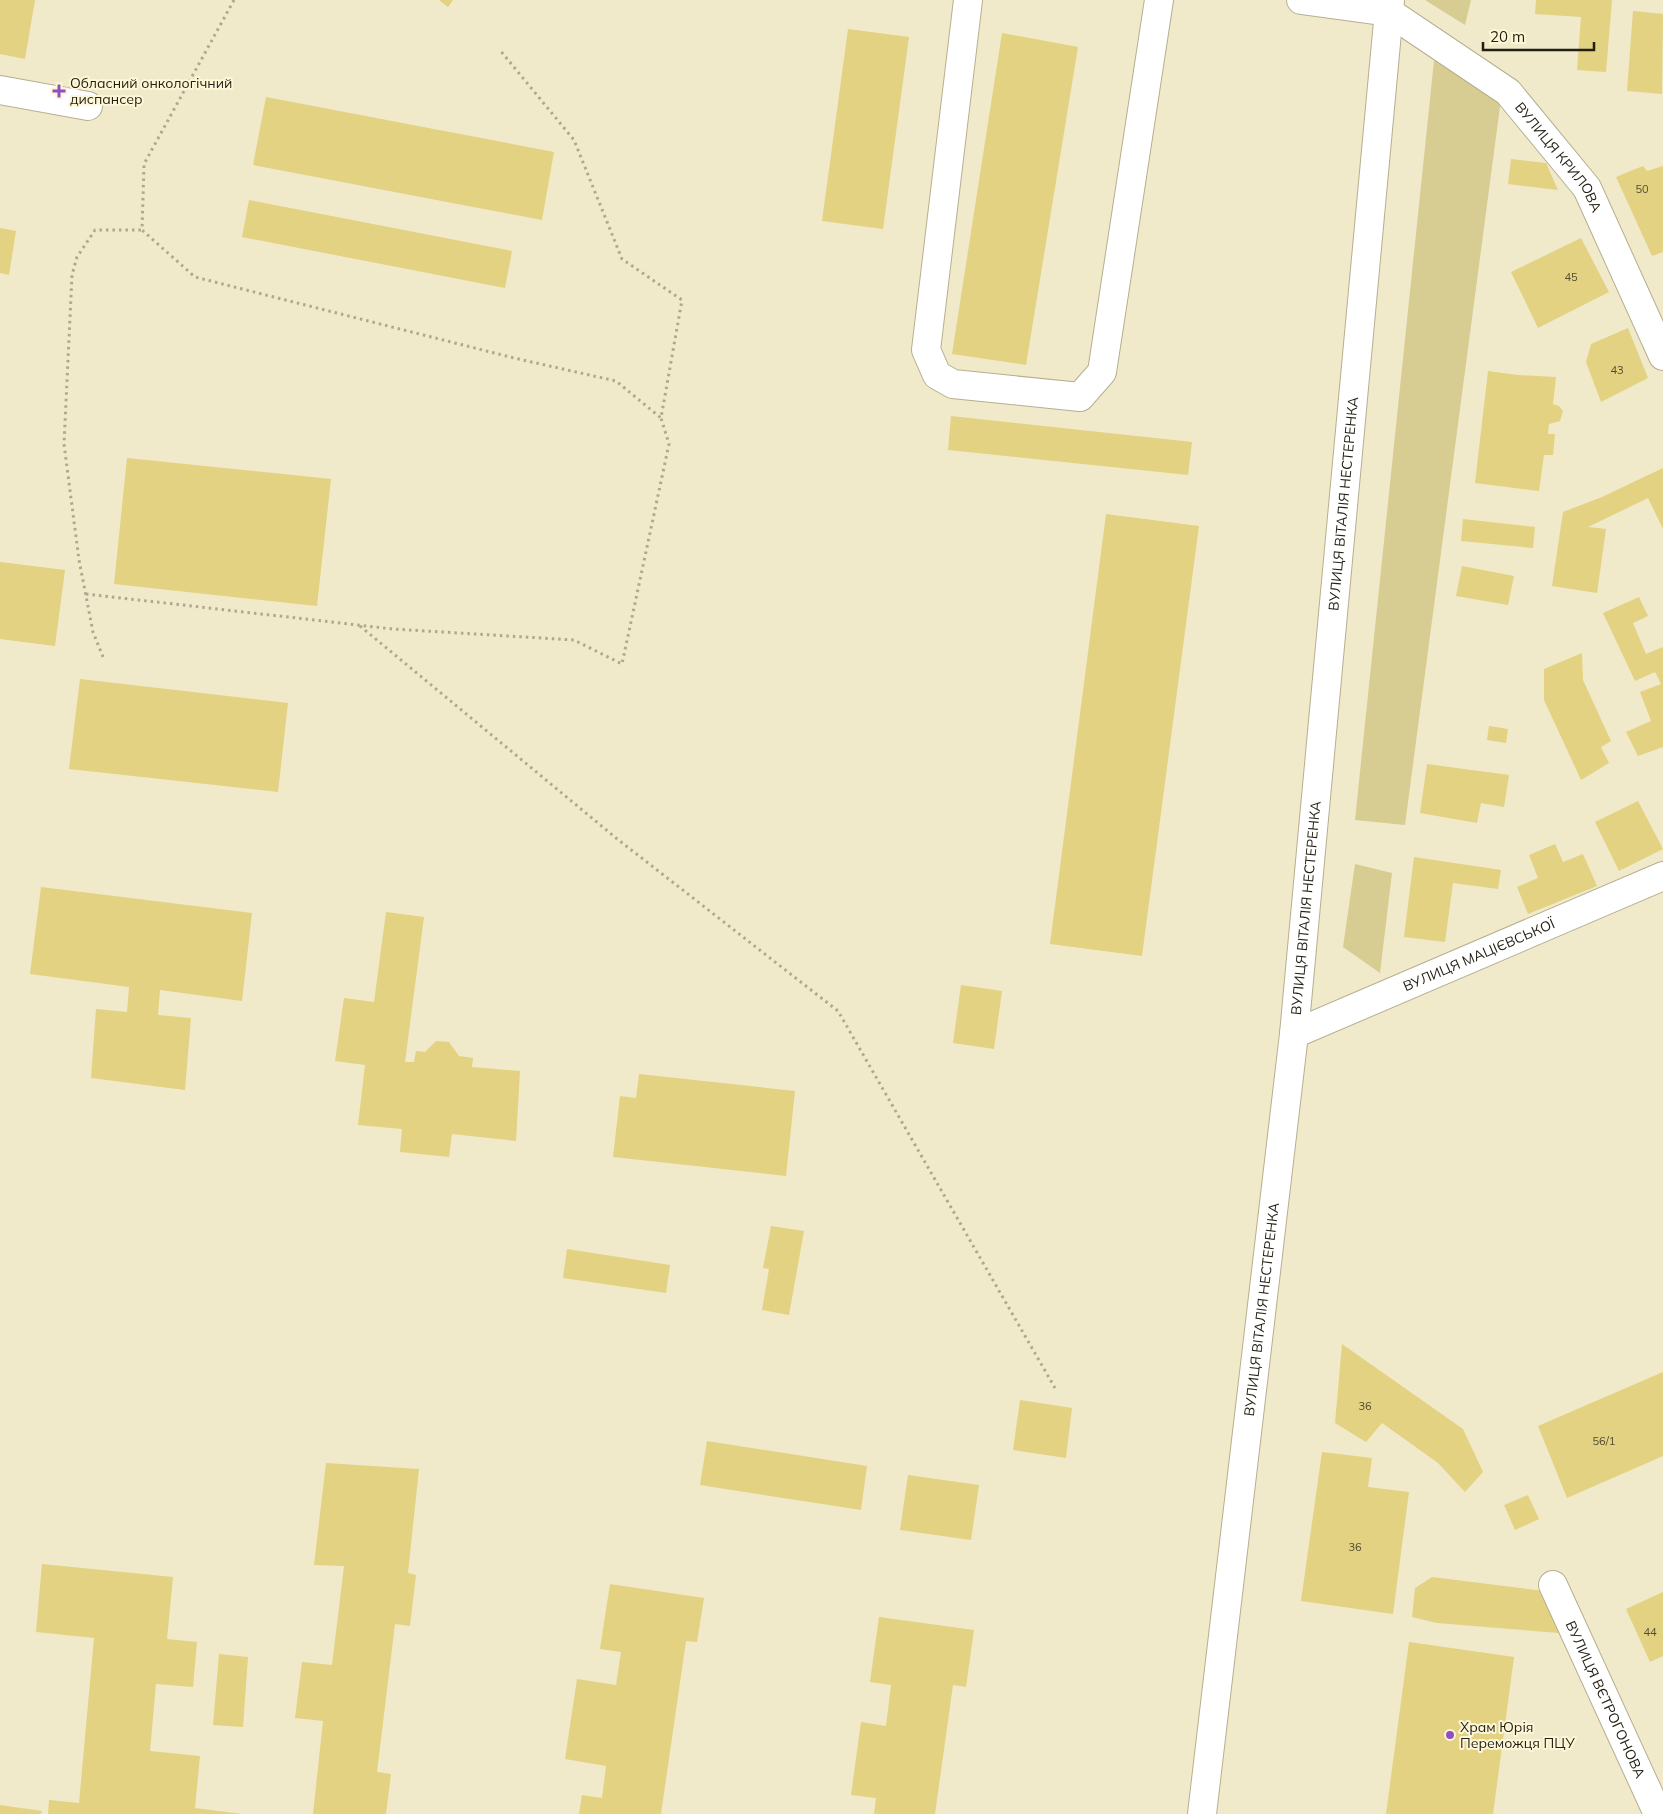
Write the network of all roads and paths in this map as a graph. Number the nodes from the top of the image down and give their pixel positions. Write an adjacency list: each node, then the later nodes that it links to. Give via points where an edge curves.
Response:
1 (234, 0): 9 (path, via 144,164)
2 (968, 0): 3 (street, via 926,350 937,375 953,384 1080,397 1102,372)
3 (1159, 0)
4 (1301, 0): 5 (street)
5 (1390, 6): 10 (street, ВУЛИЦЯ КРИЛОВА, via 1508,92 1586,188); 16 (street, ВУЛИЦЯ ВІТАЛІЯ НЕСТЕРЕНКА)
6 (499, 49): 11 (path, via 574,140 622,259 682,300)
7 (0, 90): 8 (street)
8 (88, 106)
9 (142, 230): 11 (path, via 195,276 616,381); 12 (path, via 95,230 77,257 72,275 64,444)
10 (1663, 356)
11 (661, 418): 13 (path, via 669,444 622,664 574,640)
12 (86, 594): 13 (path); 14 (path, via 93,632)
13 (360, 626): 17 (path, via 616,838 838,1011)
14 (103, 656)
15 (1663, 876): 16 (street, ВУЛИЦЯ МАЦІЄВСЬКОЇ)
16 (1294, 1034): 19 (street, ВУЛИЦЯ ВІТАЛІЯ НЕСТЕРЕНКА)
17 (1055, 1388)
18 (1553, 1585): 20 (street, ВУЛИЦЯ ВЄТРОГОНОВА)
19 (1202, 1814)
20 (1658, 1814)

